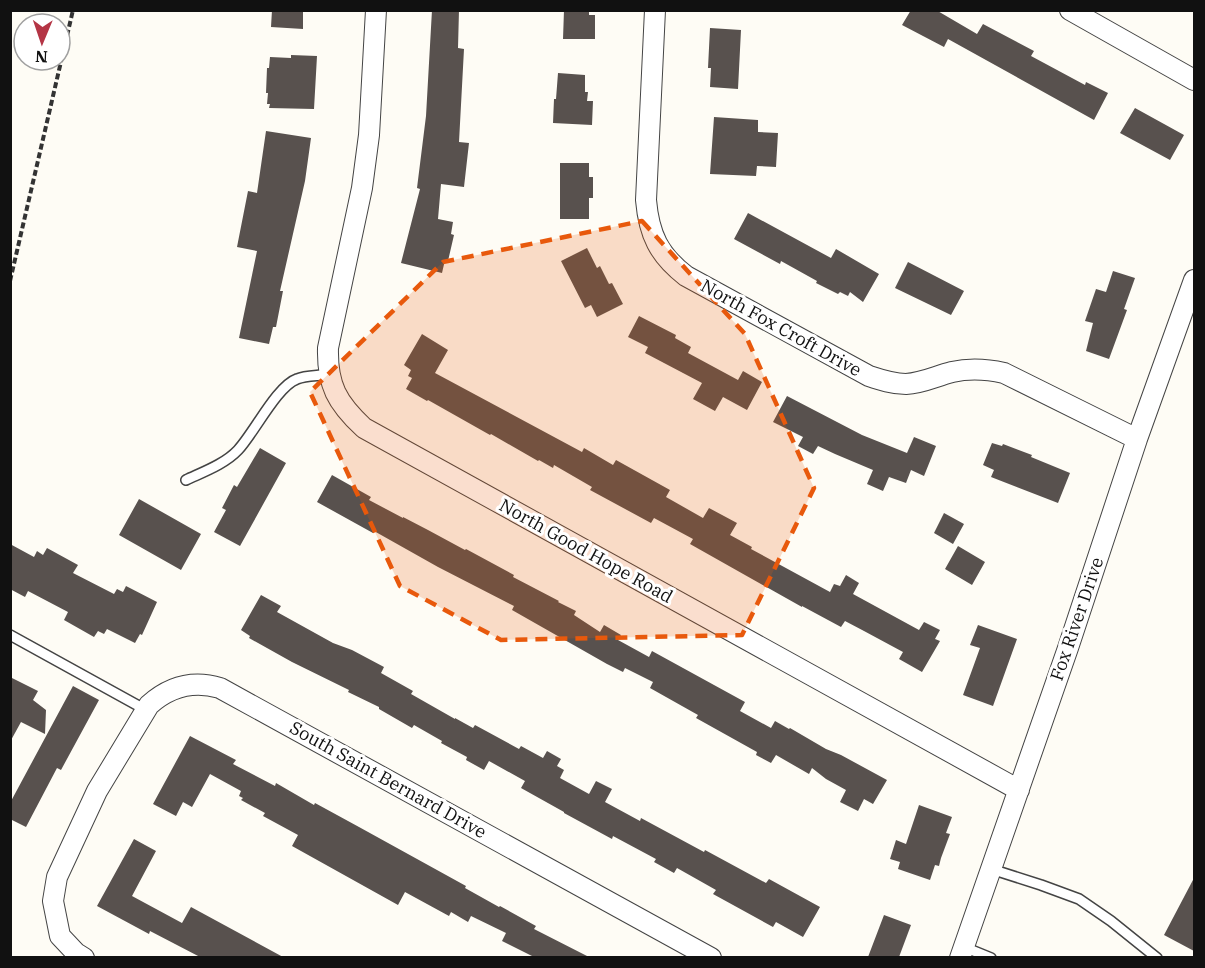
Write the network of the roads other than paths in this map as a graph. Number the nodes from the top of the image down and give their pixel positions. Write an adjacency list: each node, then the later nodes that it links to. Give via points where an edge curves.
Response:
1 (376, 10): 6 (street, North Good Hope Road, via 369,135 328,348)
2 (655, 10): 7 (street, North Fox Croft Drive, via 646,200 654,239 674,266 869,376 905,384 970,369 1004,373)
3 (1070, 10): 4 (street)
4 (1194, 80)
5 (1194, 280): 7 (street, Fox River Drive)
6 (329, 374): 8 (lane, via 296,379 284,387 236,452); 11 (street, North Good Hope Road, via 338,399 364,428)
7 (1137, 439): 11 (street, Fox River Drive)
8 (186, 480)
9 (10, 635): 10 (lane)
10 (146, 710): 14 (street, South Saint Bernard Drive, via 97,791 57,877 53,901 60,936); 15 (street, South Saint Bernard Drive, via 160,695 183,687 220,688)
11 (1019, 790): 12 (street, Fox River Drive)
12 (991, 869): 13 (street, Fox River Drive); 17 (lane, via 1079,899)
13 (962, 952): 16 (lane)
14 (84, 957)
15 (711, 957)
16 (992, 957)
17 (1156, 957)

